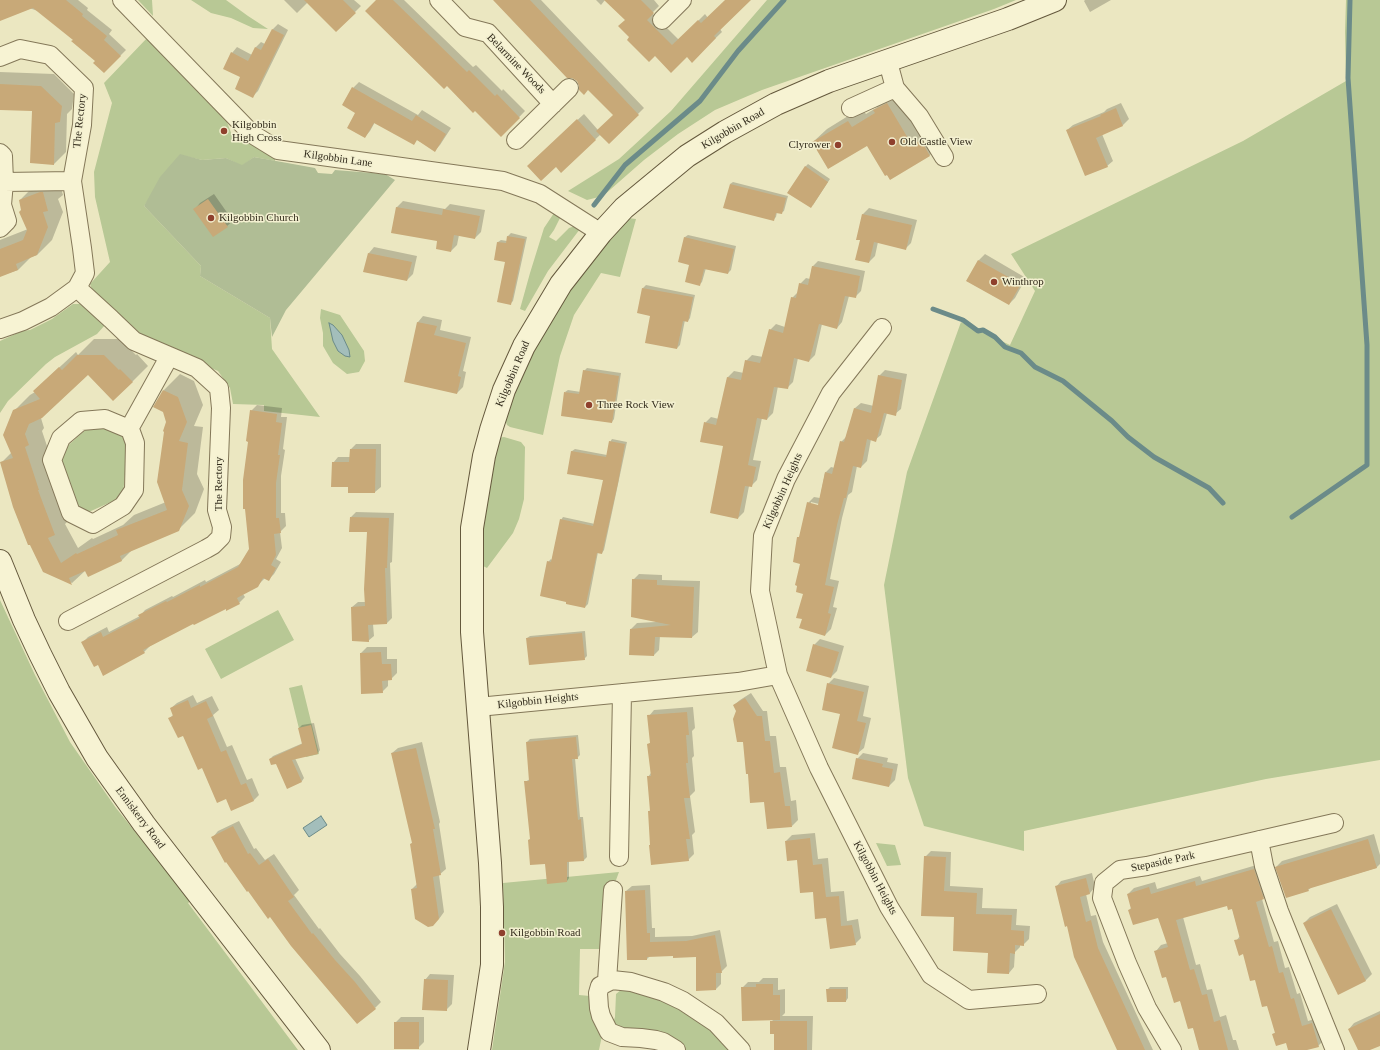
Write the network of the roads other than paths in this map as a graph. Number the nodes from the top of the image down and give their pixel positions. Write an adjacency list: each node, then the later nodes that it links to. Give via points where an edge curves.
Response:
1 (122, 0): 18 (street, Kilgobbin Lane, via 252,134 278,150 502,181 540,194)
2 (439, 0): 10 (street, Belarmine Woods, via 465,27 488,33)
3 (682, 0): 5 (street)
4 (1055, 0): 7 (street, Kilgobbin Road)
5 (662, 20)
6 (0, 57): 15 (street, The Rectory, via 20,49 50,55 84,88 82,125)
7 (888, 62): 9 (street); 18 (street, Kilgobbin Road, via 829,81 776,104 725,132 687,156 645,190)
8 (569, 88): 10 (street, Belarmine Woods)
9 (895, 88): 11 (street); 14 (street, via 919,116)
10 (553, 104): 12 (street, Belarmine Woods)
11 (851, 108)
12 (516, 140)
13 (0, 153): 16 (street, via 3,156)
14 (944, 157)
15 (72, 181): 16 (street); 19 (street, The Rectory, via 85,274)
16 (4, 182): 17 (street, via 2,205 7,221)
17 (0, 228)
18 (601, 233): 28 (street, Kilgobbin Road, via 561,284 524,346 504,390 484,456 472,528 472,632)
19 (77, 288): 21 (street, via 51,307); 22 (street, The Rectory, via 134,341)
20 (882, 328): 26 (street, Kilgobbin Heights, via 831,393 786,479 763,536 760,591)
21 (0, 329)
22 (169, 357): 23 (street); 25 (street, The Rectory, via 197,368 219,388 221,408 217,510 222,527 221,536 206,549)
23 (129, 429): 23 (street, via 105,419 81,421 61,438 52,460 71,513 93,524 122,506 134,490 135,443)
24 (0, 561): 35 (street, Enniskerry Road, via 40,654 97,758 144,824)
25 (68, 621)
26 (778, 675): 27 (street, Kilgobbin Heights, via 738,682); 34 (street, Kilgobbin Heights, via 822,774 885,900 931,975 970,1000)
27 (622, 693): 28 (street, Kilgobbin Heights); 31 (street)
28 (478, 707): 36 (street, Kilgobbin Road, via 490,863 492,936 492,965)
29 (1334, 823): 30 (street, Stepaside Park)
30 (1259, 840): 39 (street, Stepaside Park, via 1120,870 1104,883 1102,898 1127,963 1147,1008); 40 (street, via 1264,866 1279,911)
31 (619, 857)
32 (613, 890): 33 (street)
33 (607, 982): 37 (street, via 600,986 598,993 601,1016 609,1032 622,1037 656,1040); 38 (street, via 631,982 683,1000 716,1023)
34 (1037, 994)
35 (319, 1050)
36 (479, 1050)
37 (676, 1050)
38 (741, 1050)
39 (1172, 1050)
40 (1335, 1050)

